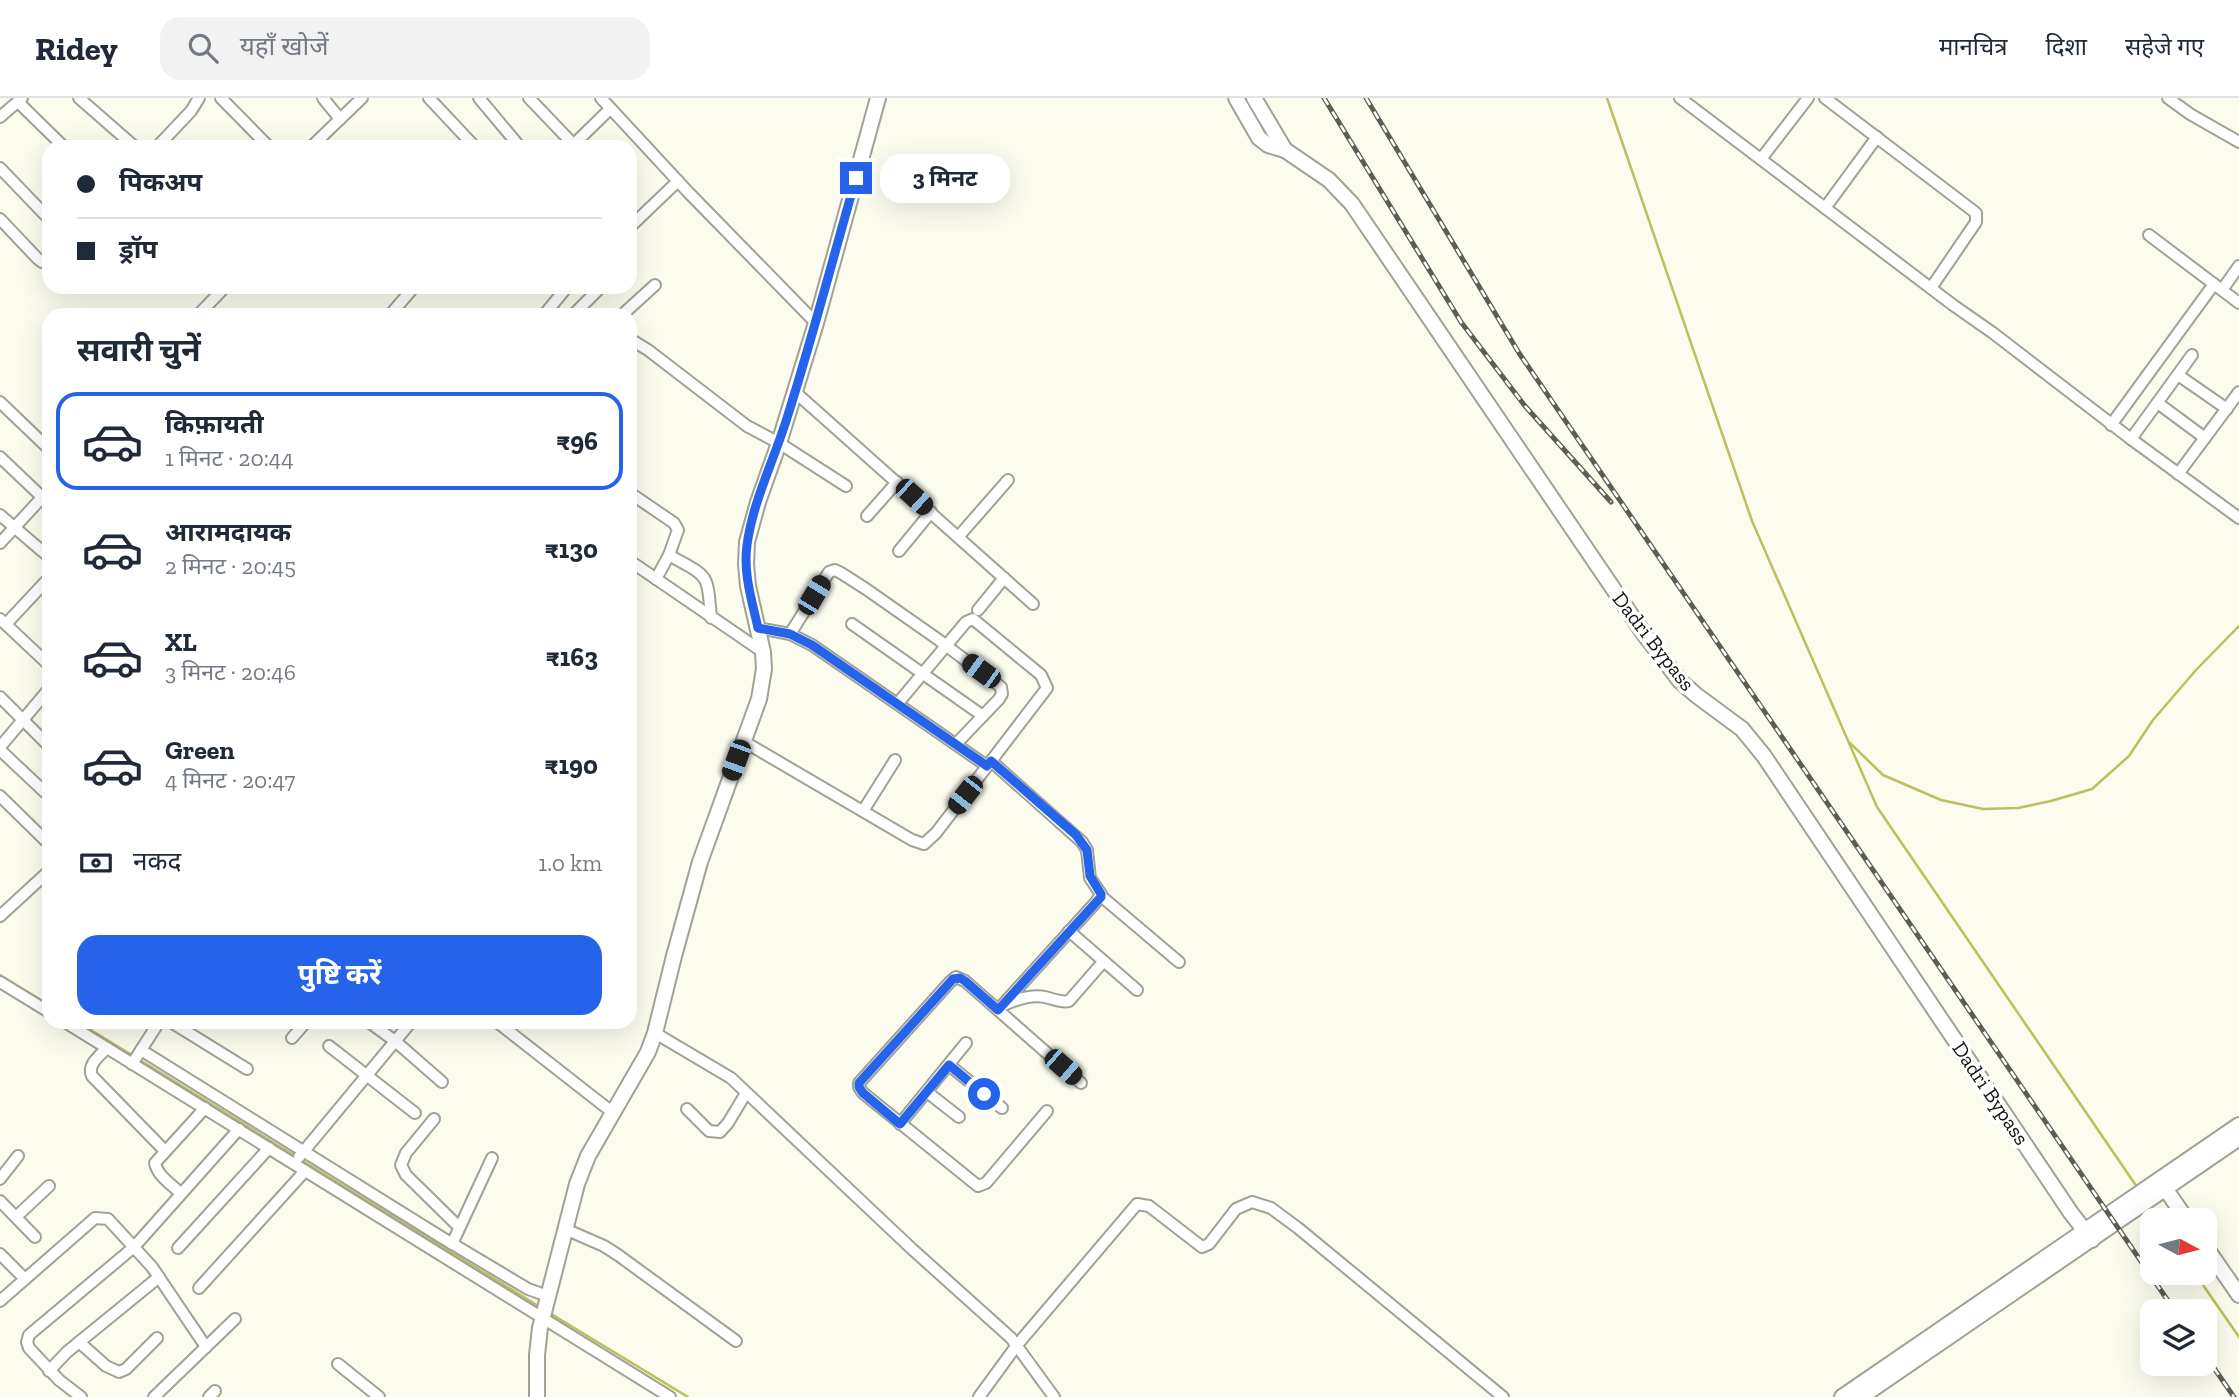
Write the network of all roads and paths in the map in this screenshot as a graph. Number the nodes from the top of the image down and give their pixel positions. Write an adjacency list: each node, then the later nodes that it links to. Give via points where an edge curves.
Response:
1 (79, 98): 23 (street)
2 (199, 98): 24 (street)
3 (220, 98): 25 (street)
4 (323, 98): 20 (street)
5 (362, 98): 20 (street)
6 (429, 98): 27 (street)
7 (479, 98): 28 (street)
8 (529, 98): 29 (street)
9 (601, 98): 18 (street)
10 (878, 98): 56 (main road)
11 (1236, 98): 32 (main road, Dadri Bypass, via 1259,138)
12 (1254, 98): 32 (main road, Dadri Bypass)
13 (1680, 98): 33 (street)
14 (1808, 98): 33 (street)
15 (1825, 98): 21 (street)
16 (2168, 98): 31 (street)
17 (20, 100): 19 (street); 22 (street)
18 (610, 109): 30 (street); 35 (street)
19 (0, 117)
20 (340, 119): 26 (street)
21 (1877, 137): 36 (street); 45 (street, via 1976,213 1976,222)
22 (57, 140)
23 (127, 140)
24 (164, 140)
25 (262, 140)
26 (318, 140)
27 (468, 140)
28 (514, 140)
29 (568, 140)
30 (579, 140)
31 (2239, 142)
32 (1285, 150): 176 (main road, Dadri Bypass, via 1335,185 1352,204 1680,681 1751,738)
33 (1760, 159): 36 (street)
34 (0, 168): 37 (street)
35 (678, 181): 39 (street); 56 (street)
36 (1825, 208): 45 (street)
37 (42, 212)
38 (0, 219): 41 (street)
39 (637, 220)
40 (2149, 236): 44 (street)
41 (42, 262)
42 (2239, 266): 44 (street)
43 (655, 285): 55 (street)
44 (2218, 287): 50 (street); 65 (street)
45 (1931, 288): 65 (street)
46 (218, 294): 51 (street)
47 (408, 294): 52 (street)
48 (561, 294): 53 (street)
49 (594, 294): 54 (street)
50 (2239, 303)
51 (205, 308)
52 (396, 308)
53 (550, 308)
54 (580, 308)
55 (630, 308)
56 (816, 323): 60 (main road)
57 (637, 343): 69 (street, via 747,426)
58 (2193, 355): 59 (street)
59 (2178, 375): 63 (street); 64 (street)
60 (795, 392): 69 (main road); 73 (street)
61 (2239, 392): 64 (street)
62 (0, 402): 68 (street)
63 (2159, 404): 66 (street); 67 (street)
64 (2227, 409): 66 (street)
65 (2111, 425): 67 (street)
66 (2205, 438): 71 (street)
67 (2131, 439): 71 (street)
68 (42, 442)
69 (779, 443): 74 (street); 97 (main road, via 747,542 746,564)
70 (0, 457): 75 (street)
71 (2178, 474): 81 (street)
72 (1008, 480): 83 (street)
73 (897, 482): 78 (street); 80 (street)
74 (846, 486)
75 (42, 490)
76 (42, 497): 82 (street)
77 (637, 499): 87 (street, via 677,525)
78 (931, 512): 83 (street); 86 (street)
79 (0, 514): 82 (street)
80 (867, 516)
81 (2239, 517)
82 (14, 528): 84 (street); 85 (street)
83 (959, 536): 89 (street)
84 (0, 543)
85 (42, 551)
86 (900, 551)
87 (669, 555): 90 (street); 94 (street, via 705,577)
88 (637, 566): 90 (street)
89 (1004, 578): 92 (street); 93 (street)
90 (656, 579): 94 (street)
91 (42, 585): 95 (street)
92 (1033, 604)
93 (978, 610)
94 (711, 618): 100 (street)
95 (3, 621): 101 (street)
96 (852, 624): 102 (street)
97 (758, 628): 98 (street); 100 (main road)
98 (790, 634): 99 (street, via 825,576 835,570); 105 (street)
99 (946, 646): 102 (street); 106 (street, via 1001,687 1002,694); 113 (street, via 972,619 1046,683 1046,692)
100 (763, 652): 109 (main road, via 762,684)
101 (42, 658)
102 (922, 674): 105 (street); 106 (street)
103 (0, 697): 107 (street)
104 (42, 699): 107 (street)
105 (898, 703): 110 (street)
106 (983, 716): 110 (street)
107 (23, 719): 108 (street); 111 (street)
108 (42, 739)
109 (743, 741): 116 (street); 135 (main road, via 700,862)
110 (956, 744): 113 (street)
111 (0, 748): 114 (street)
112 (895, 760): 116 (street)
113 (989, 764): 116 (street, via 927,843 912,840); 119 (street, via 1076,835 1085,846 1090,876)
114 (42, 789)
115 (3, 803): 117 (street)
116 (863, 811)
117 (42, 838)
118 (42, 877): 120 (street)
119 (1101, 897): 121 (street); 123 (street)
120 (3, 908)
121 (1069, 931): 122 (street); 127 (street)
122 (1103, 962): 125 (street); 127 (street, via 1069,1001 1034,996)
123 (1179, 962)
124 (2, 987): 126 (street)
125 (1136, 990)
126 (42, 1008)
127 (1000, 1008): 146 (street); 157 (street, via 965,981 953,979 859,1083 863,1093)
128 (76, 1029): 140 (street)
129 (154, 1029): 141 (street)
130 (182, 1029): 143 (street)
131 (300, 1029): 136 (street)
132 (379, 1029): 137 (street)
133 (405, 1029): 137 (street)
134 (506, 1029): 153 (street)
135 (655, 1033): 148 (street, via 731,1078); 153 (main road)
136 (292, 1038)
137 (395, 1041): 144 (street); 145 (street)
138 (966, 1043): 142 (street)
139 (329, 1046): 144 (street)
140 (107, 1048): 141 (street); 162 (street, via 92,1065 92,1076)
141 (136, 1057): 149 (street); 164 (street)
142 (949, 1065): 147 (street); 150 (street)
143 (247, 1069)
144 (365, 1076): 154 (street); 164 (street)
145 (442, 1082)
146 (1081, 1083)
147 (928, 1092): 155 (street); 157 (street)
148 (746, 1093): 151 (street, via 720,1132 709,1130); 193 (street)
149 (205, 1108): 159 (street); 162 (street)
150 (1002, 1108)
151 (687, 1109)
152 (1047, 1111): 157 (street, via 982,1186 973,1184)
153 (612, 1112): 175 (main road, via 588,1157)
154 (415, 1113)
155 (959, 1117)
156 (434, 1119): 174 (street, via 401,1165)
157 (900, 1124)
158 (2239, 1125): 168 (main road)
159 (239, 1129): 161 (street); 170 (street)
160 (2239, 1138): 168 (main road)
161 (269, 1149): 164 (street); 180 (street)
162 (165, 1151): 170 (street, via 155,1167)
163 (18, 1156): 167 (street)
164 (298, 1158): 166 (street); 178 (street)
165 (492, 1158): 174 (street)
166 (305, 1171): 185 (street); 188 (street, via 431,1248)
167 (0, 1179)
168 (2162, 1184): 172 (main road); 176 (main road)
169 (49, 1186): 173 (street)
170 (180, 1193): 179 (street)
171 (0, 1200): 173 (street)
172 (2179, 1208)
173 (16, 1217): 177 (street)
174 (459, 1227): 178 (street)
175 (565, 1229): 188 (main road); 191 (street, via 618,1255)
176 (2088, 1235): 205 (main road); 206 (main road)
177 (35, 1237)
178 (452, 1244): 188 (street, via 528,1289)
179 (134, 1247): 183 (street); 184 (street, via 108,1219 95,1218); 196 (street, via 29,1335 29,1348)
180 (178, 1248)
181 (0, 1254): 184 (street)
182 (2217, 1263): 186 (main road)
183 (159, 1277): 192 (street); 194 (street)
184 (25, 1279): 187 (street)
185 (199, 1288)
186 (2239, 1295)
187 (0, 1301)
188 (545, 1307): 200 (main road, via 537,1355); 201 (street)
189 (235, 1319): 194 (street)
190 (157, 1338): 192 (street, via 118,1372)
191 (736, 1341)
192 (79, 1342): 196 (street)
193 (1017, 1345): 202 (street); 203 (street); 204 (street, via 1137,1205 1149,1206 1202,1247 1236,1209 1252,1202 1265,1205 1298,1228)
194 (206, 1347): 198 (street)
195 (338, 1364): 199 (street)
196 (49, 1371): 197 (street)
197 (81, 1397)
198 (154, 1397)
199 (379, 1397)
200 (537, 1397)
201 (670, 1397)
202 (979, 1397)
203 (1054, 1397)
204 (1503, 1397)
205 (1842, 1397)
206 (1861, 1397)

